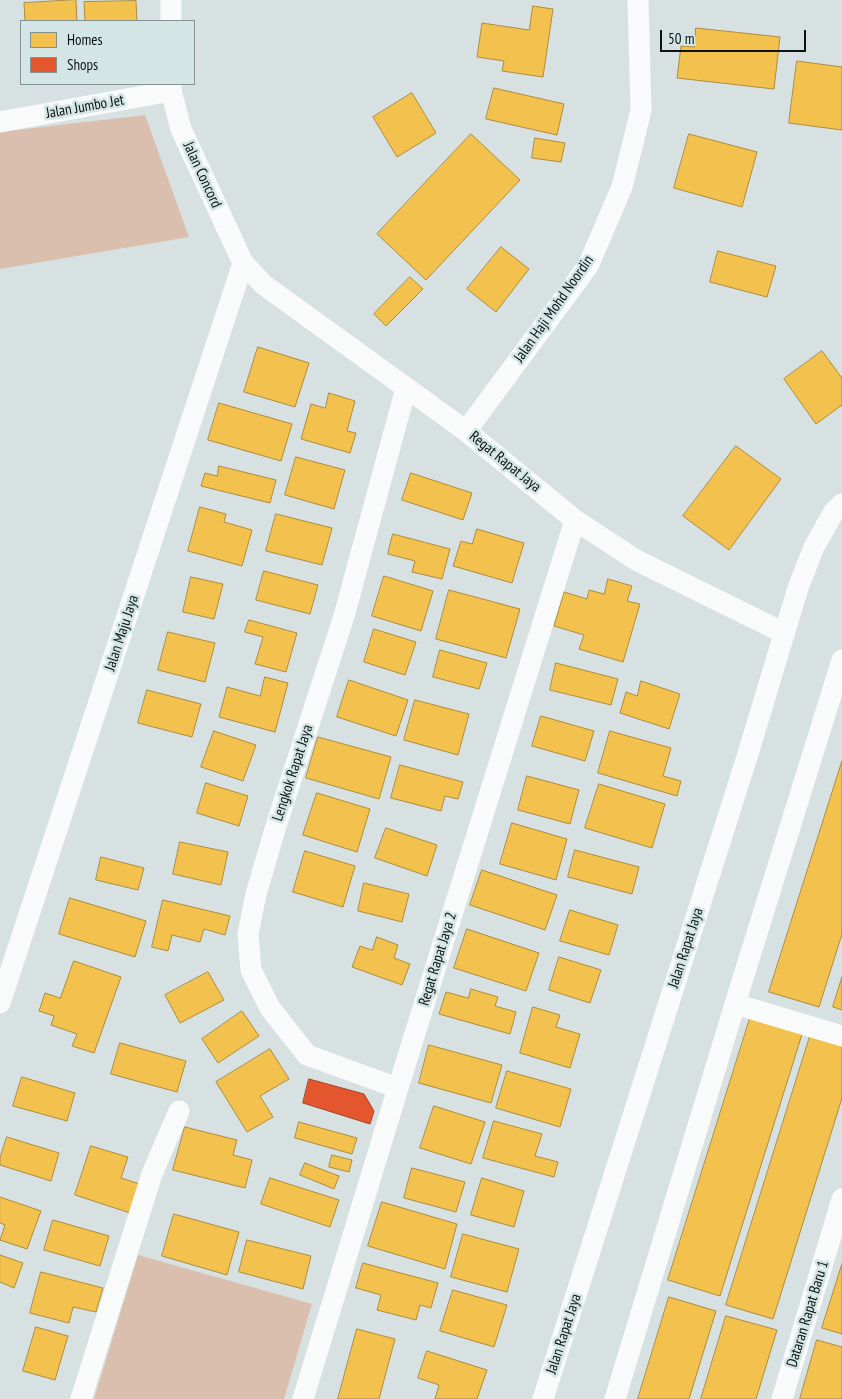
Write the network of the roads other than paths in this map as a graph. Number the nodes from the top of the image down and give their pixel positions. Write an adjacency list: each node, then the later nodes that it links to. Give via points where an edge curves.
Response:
1 (171, 0): 3 (street)
2 (638, 0): 8 (street, Jalan Haji Mohd Noordin, via 641,110 622,187 588,266)
3 (171, 20)
4 (171, 87): 5 (street, Jalan Jumbo Jet); 6 (street, Jalan Concord, via 181,129)
5 (0, 122)
6 (243, 263): 7 (street, Regat Rapat Jaya, via 264,285); 13 (street, Jalan Maju Jaya)
7 (406, 388): 8 (street, Regat Rapat Jaya); 16 (street, Lengkok Rapat Jaya, via 344,616 276,826 248,934 251,970 270,1008 308,1055)
8 (466, 431): 10 (street, Regat Rapat Jaya)
9 (842, 504): 11 (street, Jalan Rapat Jaya, via 814,547)
10 (575, 520): 11 (street, Regat Rapat Jaya, via 636,560); 16 (street, Regat Rapat Jaya 2)
11 (784, 634): 21 (street, Jalan Rapat Jaya)
12 (842, 660): 14 (street)
13 (0, 1003)
14 (735, 1004): 15 (street); 22 (street)
15 (842, 1036)
16 (398, 1088): 20 (street, Regat Rapat Jaya 2)
17 (179, 1111): 19 (street, via 152,1174)
18 (842, 1199): 23 (street, Dataran Rapat Baru 1)
19 (81, 1399)
20 (303, 1399)
21 (543, 1399)
22 (615, 1399)
23 (782, 1399)

